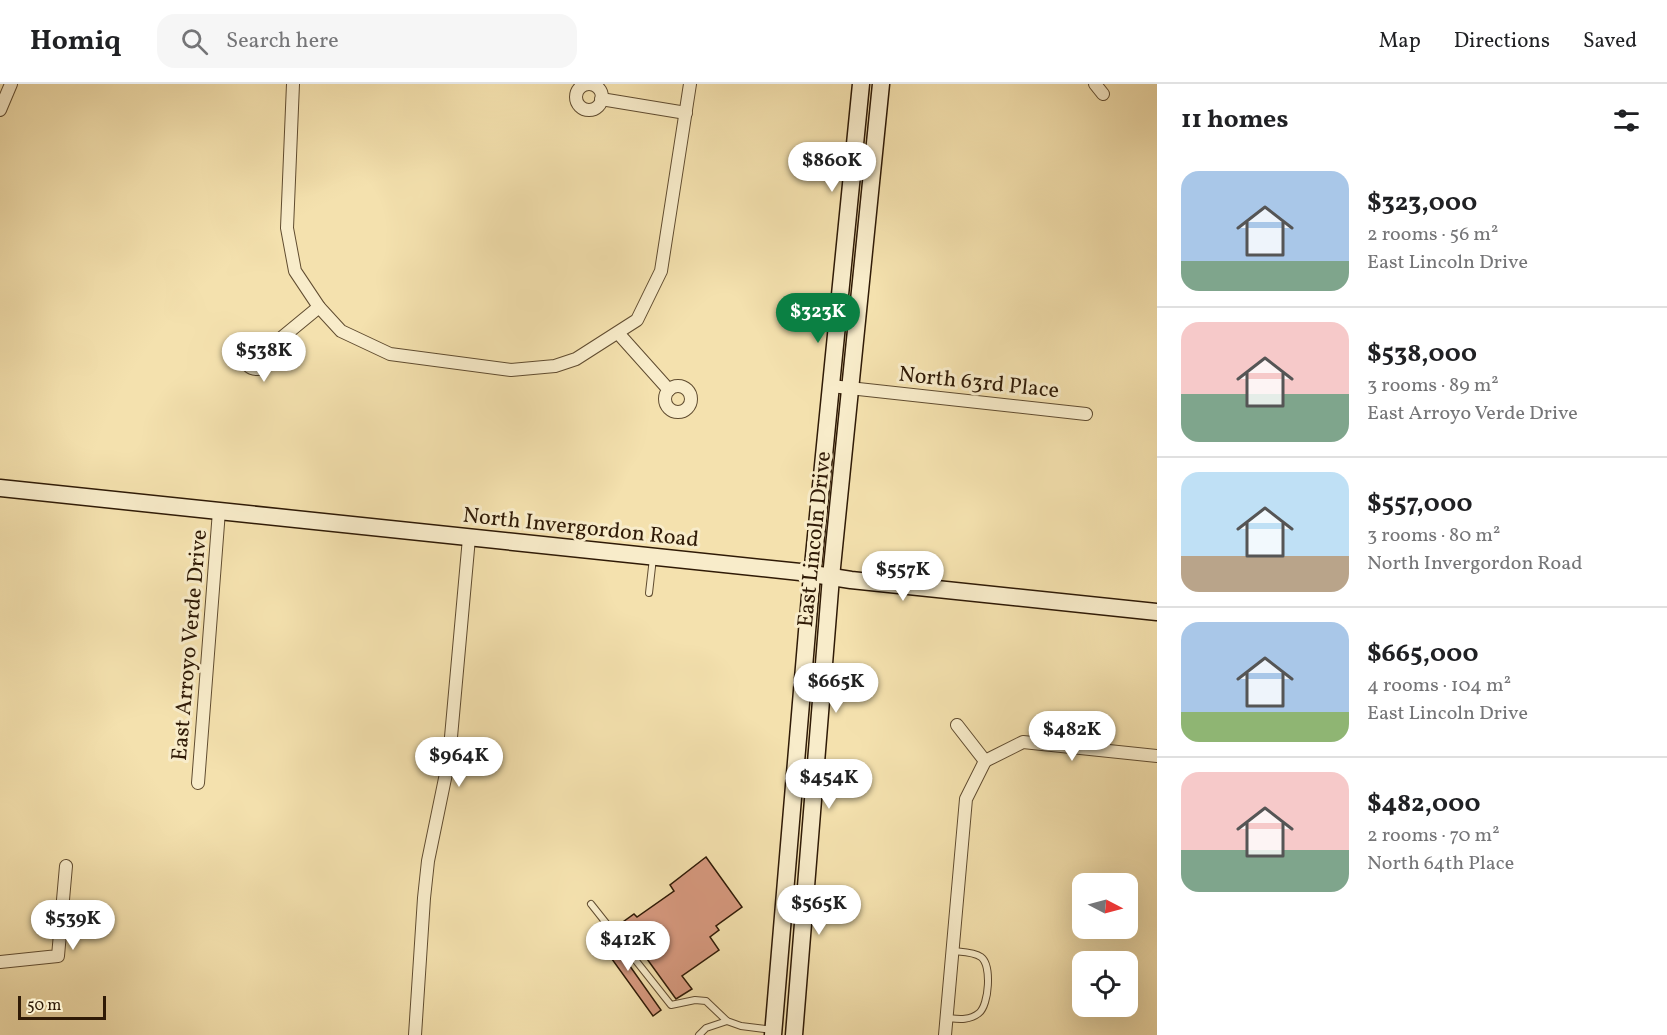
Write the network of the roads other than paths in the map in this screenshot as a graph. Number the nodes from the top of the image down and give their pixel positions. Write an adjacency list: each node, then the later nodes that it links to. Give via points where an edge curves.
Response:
1 (11, 84): 9 (street)
2 (293, 84): 11 (street, via 287,228 294,271)
3 (690, 84): 10 (street)
4 (861, 84): 14 (main road, East Lincoln Drive)
5 (881, 84): 15 (main road, East Lincoln Drive)
6 (1095, 84): 7 (street)
7 (1103, 94)
8 (601, 99): 10 (street)
9 (0, 110)
10 (686, 113): 12 (street, via 661,271 637,320)
11 (319, 308): 12 (street, via 341,331 390,354 511,370 555,366 576,359); 13 (street)
12 (618, 333): 16 (street)
13 (268, 349)
14 (831, 386): 15 (street, North 63rd Place); 22 (main road, East Lincoln Drive)
15 (851, 388): 17 (street, North 63rd Place); 23 (main road, East Lincoln Drive)
16 (669, 390)
17 (1086, 414)
18 (0, 488): 19 (main road, North Invergordon Road)
19 (219, 511): 20 (main road, North Invergordon Road); 30 (street, East Arroyo Verde Drive)
20 (469, 538): 21 (main road, North Invergordon Road); 40 (street, via 449,759 427,870)
21 (653, 556): 22 (main road, North Invergordon Road); 24 (lane)
22 (812, 573): 23 (main road, North Invergordon Road); 29 (main road, East Lincoln Drive)
23 (831, 577): 25 (main road, North Invergordon Road); 31 (main road, East Lincoln Drive)
24 (649, 593)
25 (1157, 612)
26 (957, 725): 28 (street)
27 (1157, 756): 28 (street, via 1023,742)
28 (985, 760): 34 (street, via 966,799)
29 (794, 782): 31 (main road); 38 (main road, East Lincoln Drive)
30 (198, 783)
31 (813, 783): 39 (main road, East Lincoln Drive)
32 (66, 866): 35 (street, via 58,956)
33 (591, 904): 37 (lane, via 670,1005 706,1001)
34 (952, 951): 36 (street); 36 (lane, via 979,955 988,974 984,1008 971,1018)
35 (0, 962)
36 (947, 1018): 42 (street)
37 (727, 1021): 38 (lane); 41 (lane, via 706,1028)
38 (773, 1033): 39 (main road)
39 (794, 1033)
40 (415, 1035)
41 (699, 1035)
42 (945, 1035)

